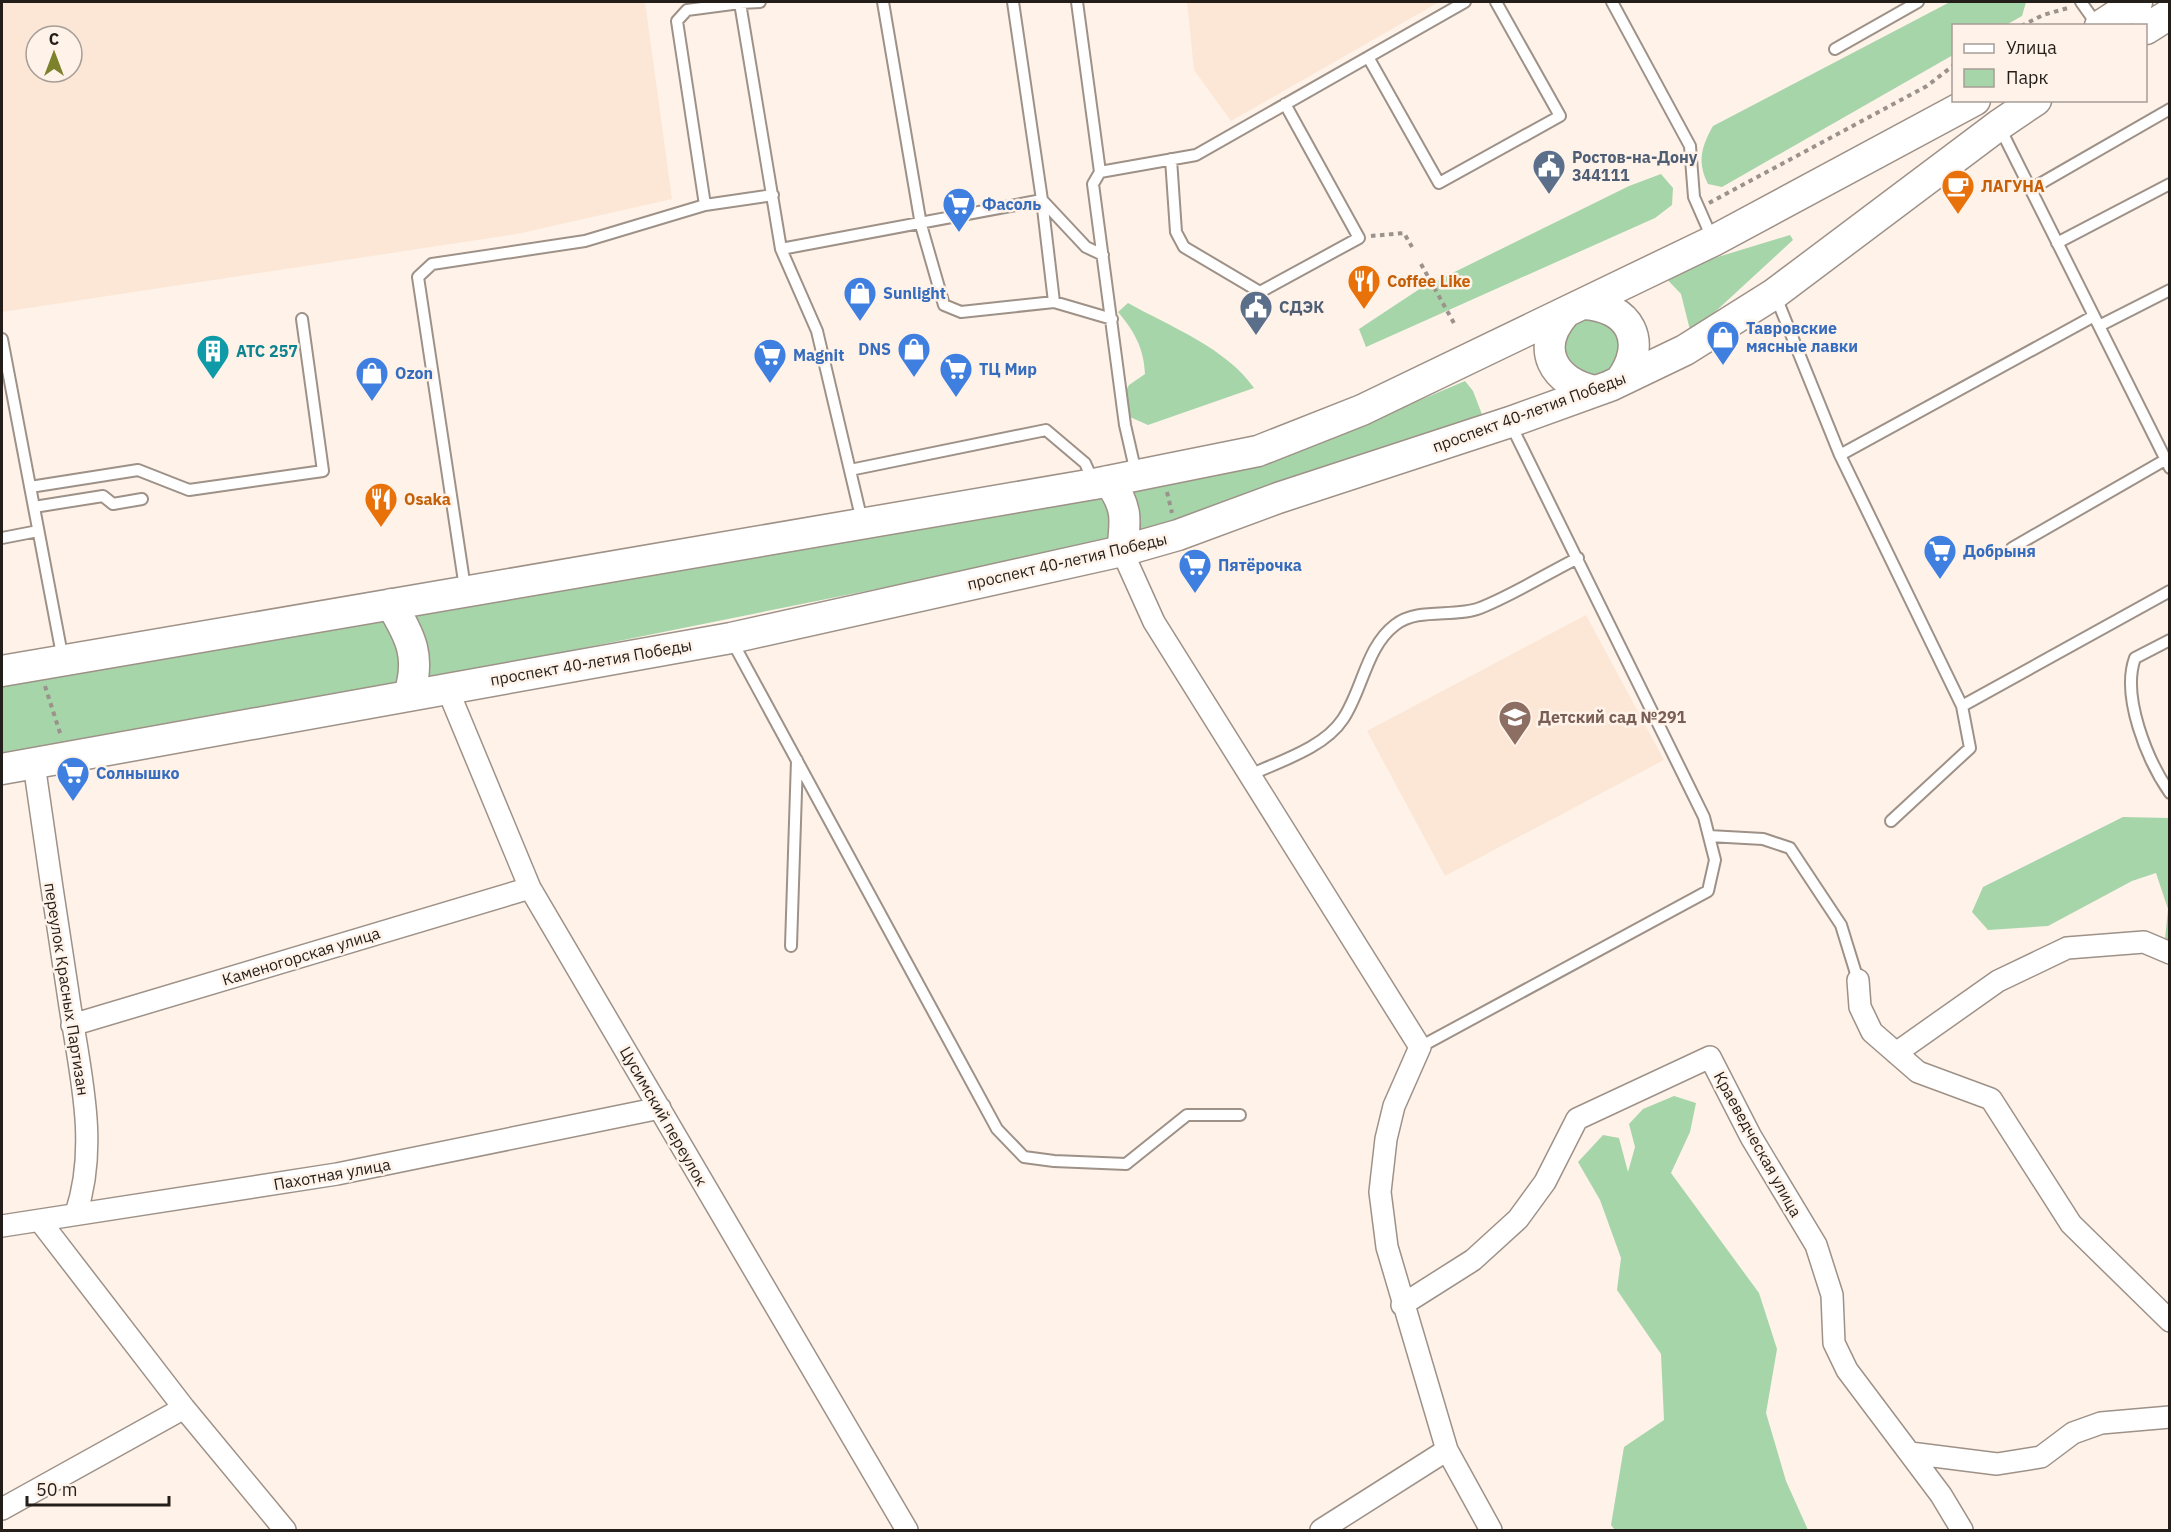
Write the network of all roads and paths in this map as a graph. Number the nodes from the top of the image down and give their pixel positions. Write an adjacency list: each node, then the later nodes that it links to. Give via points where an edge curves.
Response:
1 (759, 2): 10 (lane)
2 (883, 2): 31 (lane)
3 (1013, 2): 28 (lane)
4 (1077, 2): 24 (lane)
5 (1465, 2): 16 (lane)
6 (1496, 2): 16 (lane, via 1560,116 1438,183)
7 (1612, 2): 30 (lane, via 1690,146 1694,197)
8 (1918, 2): 15 (lane)
9 (2137, 2): 11 (main road)
10 (740, 3): 27 (lane); 29 (lane, via 687,10 677,21)
11 (2090, 14): 13 (path, via 2043,15)
12 (2169, 14): 14 (main road)
13 (2025, 24)
14 (2147, 28)
15 (1835, 49)
16 (1368, 57): 20 (lane)
17 (1952, 66): 30 (path, via 1927,86)
18 (1971, 102): 33 (main road)
19 (2033, 102): 22 (main road, проспект 40-летия Победы)
20 (1285, 104): 23 (lane, via 1196,155); 32 (lane)
21 (2169, 109): 26 (lane)
22 (1999, 125): 26 (lane); 40 (main road, проспект 40-летия Победы)
23 (1171, 159): 24 (lane); 32 (lane, via 1176,231 1184,247 1260,292)
24 (1100, 172): 37 (lane, via 1093,184)
25 (2169, 184): 34 (lane)
26 (2031, 189): 34 (lane)
27 (773, 195): 29 (lane); 36 (lane)
28 (1041, 200): 31 (lane); 37 (lane, via 1086,247); 41 (lane)
29 (705, 206): 65 (lane, via 585,241 432,264 417,277)
30 (1699, 208): 33 (lane)
31 (921, 225): 36 (lane); 41 (lane, via 944,305 961,312)
32 (1359, 238): 35 (path, via 1404,233)
33 (1713, 241): 42 (main road)
34 (2057, 243): 45 (lane)
35 (1412, 247)
36 (781, 249): 52 (lane, via 817,331)
37 (1103, 255): 44 (lane)
38 (1421, 264): 46 (path)
39 (2169, 290): 45 (lane)
40 (1774, 294): 48 (main road, проспект 40-летия Победы, via 1684,350); 50 (lane)
41 (1054, 302): 44 (lane)
42 (1574, 309): 48 (main road, via 1552,331 1552,363 1572,385); 48 (main road, via 1608,308 1630,328 1633,358); 53 (main road, via 1362,411 1258,452)
43 (302, 319): 54 (lane, via 323,471 189,490 138,470)
44 (1112, 319): 53 (lane, via 1125,425)
45 (2097, 321): 50 (lane); 51 (lane)
46 (1455, 325)
47 (2, 339): 54 (lane)
48 (1608, 386): 49 (main road, проспект 40-летия Победы)
49 (1510, 422): 59 (main road, проспект 40-летия Победы); 63 (lane)
50 (1840, 455): 73 (lane)
51 (2167, 464): 61 (lane)
52 (850, 470): 53 (lane, via 1046,430 1085,463); 57 (lane)
53 (1125, 478): 57 (main road); 59 (path); 62 (main road, via 1121,496 1125,525)
54 (30, 487): 56 (lane)
55 (142, 499): 56 (lane, via 113,504 104,496)
56 (34, 507): 58 (lane)
57 (862, 524): 65 (main road)
58 (38, 531): 60 (lane); 69 (lane)
59 (1178, 535): 62 (main road, проспект 40-летия Победы)
60 (2, 538)
61 (2012, 548)
62 (1122, 551): 67 (main road, проспект 40-летия Победы); 78 (street, via 1154,622)
63 (1578, 558): 78 (lane, via 1478,609 1421,615 1397,623 1376,643 1342,721 1323,740); 81 (lane, via 1704,817)
64 (2169, 591): 73 (lane)
65 (465, 592): 66 (main road)
66 (391, 604): 69 (main road); 72 (main road, via 405,626 413,650 416,673)
67 (731, 638): 71 (main road, проспект 40-летия Победы); 75 (lane)
68 (2169, 640): 79 (lane, via 2135,658 2130,672 2137,719)
69 (51, 663): 70 (main road); 74 (path)
70 (2, 671)
71 (447, 688): 72 (main road, проспект 40-летия Победы); 82 (street, Цусимский переулок)
72 (409, 695): 74 (main road, проспект 40-летия Победы)
73 (1962, 706): 80 (lane, via 1970,748)
74 (68, 759): 76 (main road, проспект 40-летия Победы)
75 (797, 760): 83 (lane); 90 (lane, via 997,1129 1024,1157 1126,1164 1187,1115)
76 (34, 764): 77 (main road, проспект 40-летия Победы); 86 (street, переулок Красных Партизан)
77 (2, 769)
78 (1250, 776): 87 (street)
79 (2169, 793)
80 (1891, 821)
81 (1709, 836): 85 (lane, via 1763,839 1790,848 1841,925); 87 (lane, via 1715,860 1708,891)
82 (530, 888): 86 (street, Каменогорская улица); 89 (street, Цусимский переулок)
83 (791, 946)
84 (2169, 953): 88 (street, via 2145,942 2067,948 1998,981)
85 (1858, 980): 88 (street, via 1860,1007 1872,1032)
86 (72, 1025): 91 (street, переулок Красных Партизан, via 84,1093 88,1160)
87 (1420, 1047): 94 (street, via 1394,1106 1380,1192 1387,1247)
88 (1896, 1053): 95 (street, via 1918,1072 1991,1098 2071,1224)
89 (660, 1108): 91 (street, Пахотная улица, via 337,1174); 102 (street, Цусимский переулок)
90 (1240, 1115)
91 (76, 1213): 92 (street, Пахотная улица)
92 (40, 1221): 93 (street, Пахотная улица); 96 (street)
93 (2, 1226)
94 (1402, 1305): 98 (street); 99 (street, Краеведческая улица, via 1473,1260 1518,1220 1545,1182 1577,1119 1710,1057 1751,1137 1816,1245 1832,1295 1834,1342 1847,1370)
95 (2169, 1321)
96 (184, 1408): 100 (street); 101 (street)
97 (2169, 1417): 99 (street, via 2101,1424 2073,1433 2041,1457 1997,1464)
98 (1447, 1450): 103 (street); 104 (street)
99 (1910, 1453): 105 (street, Краеведческая улица)
100 (2, 1509)
101 (285, 1530)
102 (907, 1530)
103 (1320, 1530)
104 (1491, 1530)
105 (1962, 1530)

